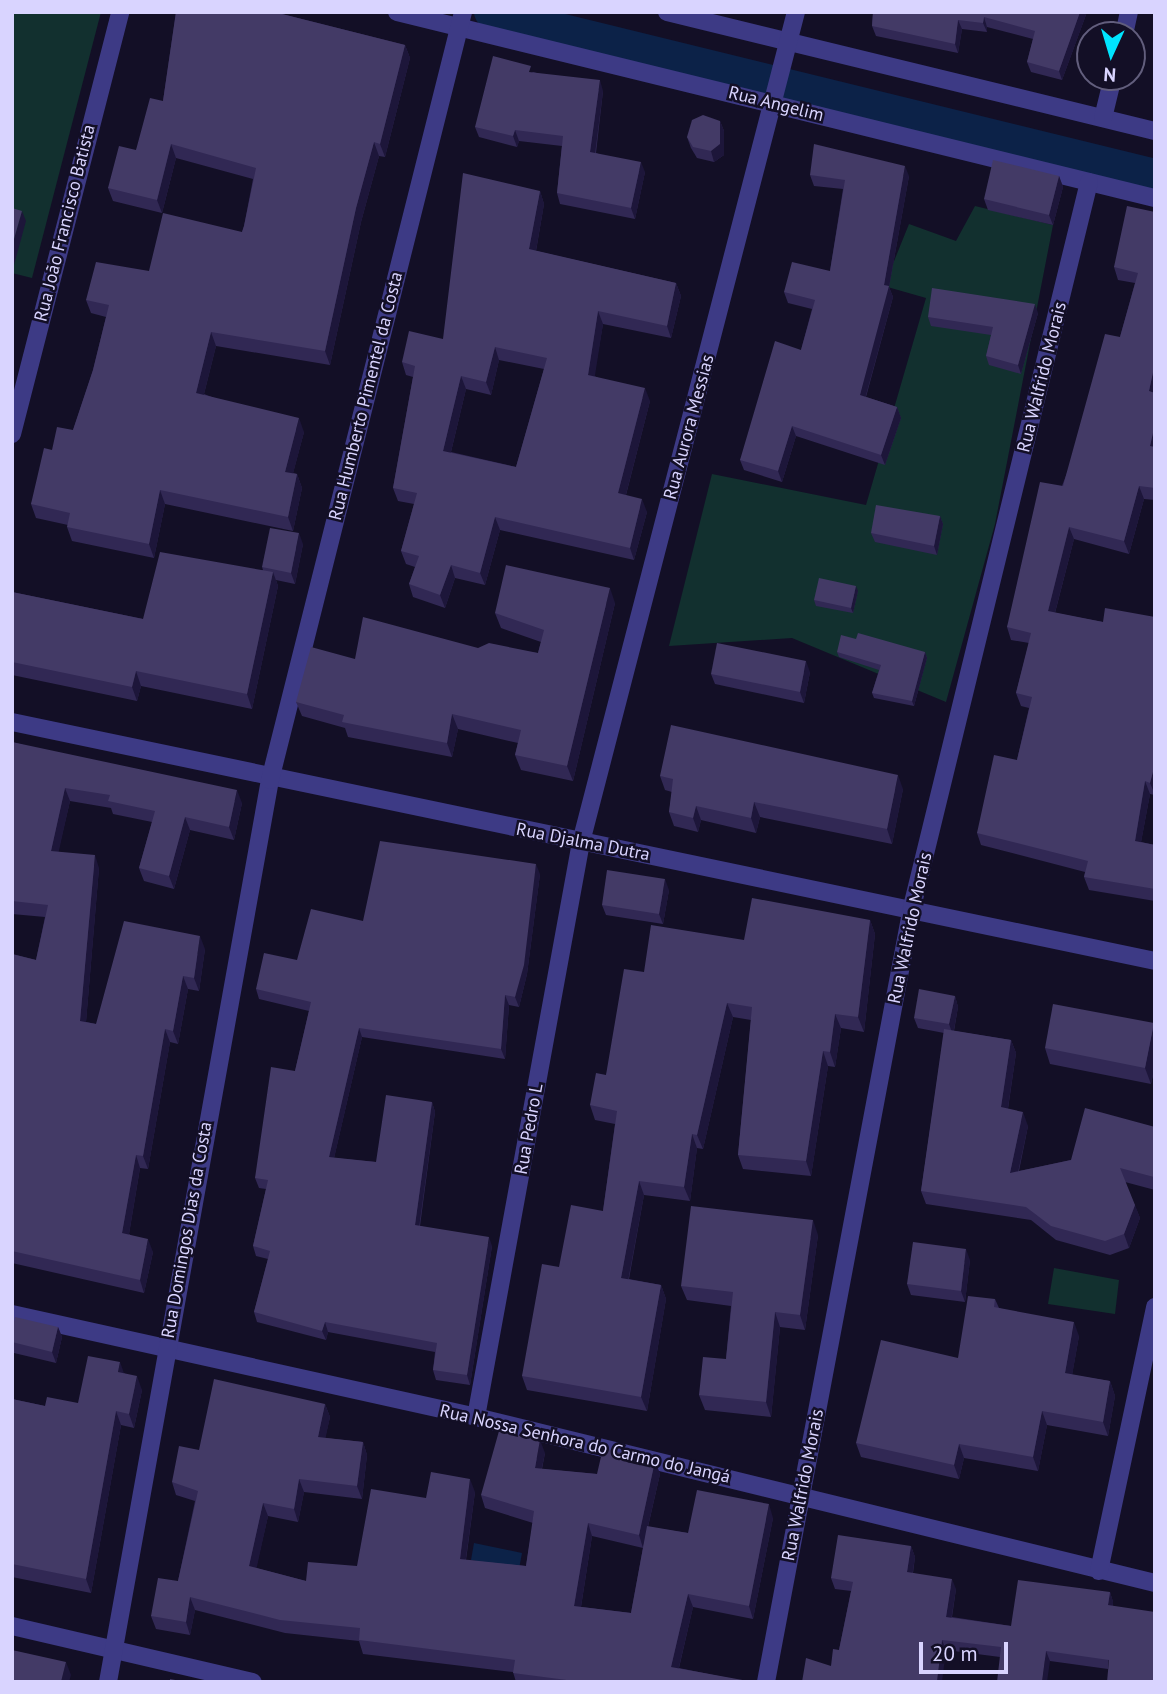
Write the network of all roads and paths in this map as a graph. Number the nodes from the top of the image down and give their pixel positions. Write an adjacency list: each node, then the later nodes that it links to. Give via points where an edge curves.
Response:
1 (120, 12): 13 (street, Rua João Francisco Batista)
2 (397, 12): 5 (street, Rua Angelim)
3 (667, 12): 6 (street)
4 (796, 12): 6 (street, Rua Aurora Messias)
5 (461, 19): 8 (street, Rua Angelim); 15 (street, Rua Humberto Pimentel da Costa)
6 (788, 43): 8 (street, Rua Aurora Messias); 9 (street)
7 (1110, 91): 9 (street)
8 (775, 97): 11 (street, Rua Angelim); 16 (street, Rua Aurora Messias)
9 (1103, 118): 10 (street)
10 (1155, 131)
11 (1089, 182): 12 (street, Rua Angelim); 17 (street, Rua Walfrido Morais)
12 (1155, 198)
13 (12, 434)
14 (12, 722): 15 (street, Rua Djalma Dutra)
15 (270, 780): 16 (street, Rua Djalma Dutra); 21 (street, Rua Domingos Dias da Costa)
16 (581, 842): 17 (street, Rua Djalma Dutra); 22 (street, Rua Pedro L)
17 (912, 907): 18 (street, Rua Djalma Dutra); 23 (street, Rua Walfrido Morais)
18 (1155, 961)
19 (1155, 1307): 24 (street)
20 (12, 1314): 21 (street, Rua Nossa Senhora do Carmo do Jangá)
21 (165, 1349): 22 (street, Rua Nossa Senhora do Carmo do Jangá); 27 (street, Rua Domingos Dias da Costa)
22 (476, 1417): 23 (street, Rua Nossa Senhora do Carmo do Jangá)
23 (801, 1496): 24 (street, Rua Nossa Senhora do Carmo do Jangá); 30 (street, Rua Walfrido Morais)
24 (1099, 1571): 25 (street, Rua Nossa Senhora do Carmo do Jangá)
25 (1155, 1583)
26 (12, 1626): 27 (street)
27 (113, 1648): 28 (street, Rua Domingos Dias da Costa); 29 (street)
28 (108, 1682)
29 (253, 1682)
30 (766, 1682)

